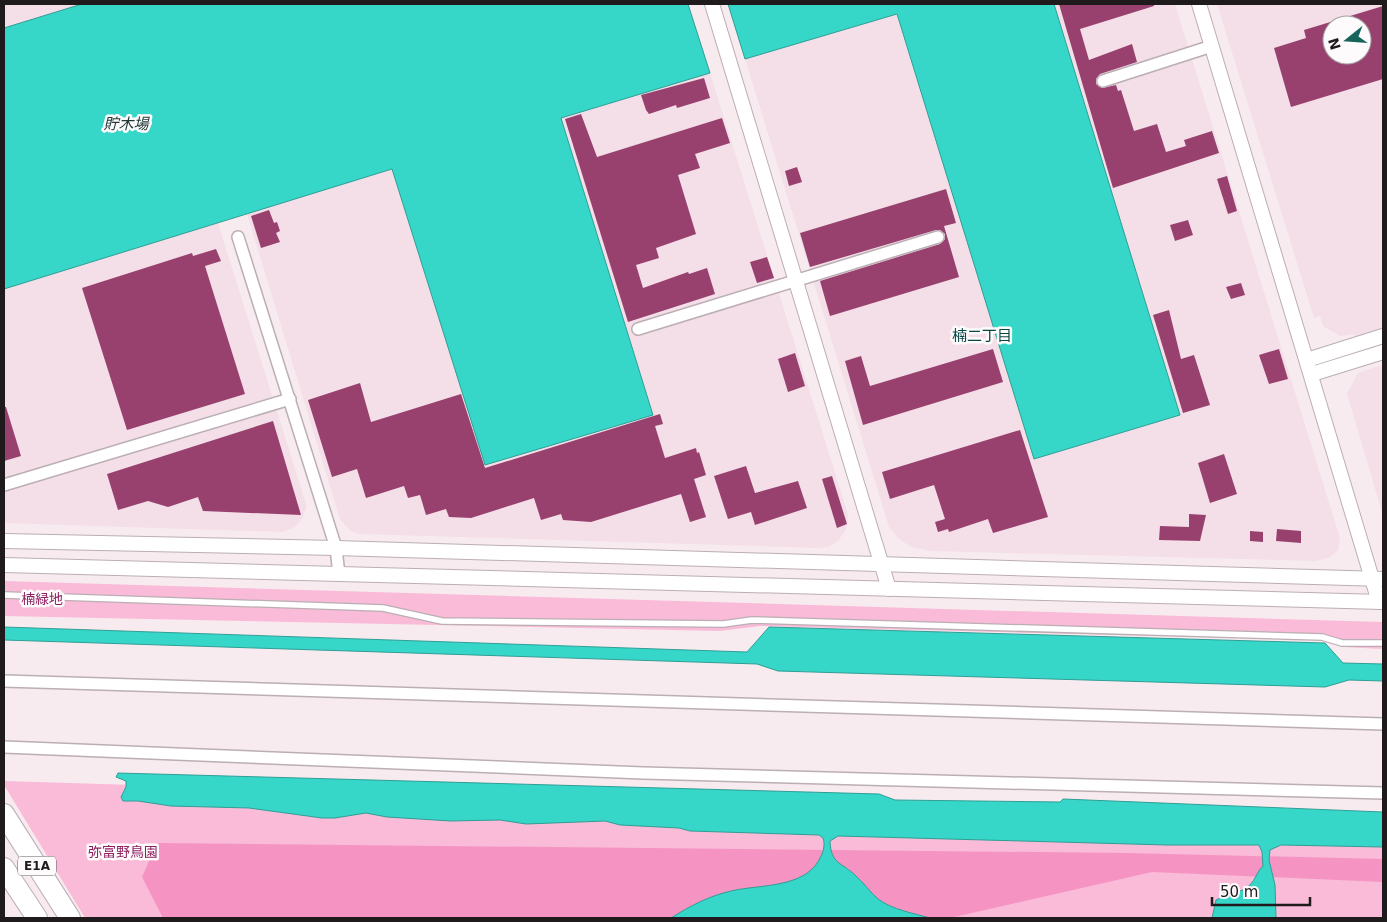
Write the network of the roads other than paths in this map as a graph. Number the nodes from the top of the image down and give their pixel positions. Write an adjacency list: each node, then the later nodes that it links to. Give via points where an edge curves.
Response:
1 (712, 4): 7 (street)
2 (1199, 4): 3 (street)
3 (1212, 46): 4 (street); 11 (street)
4 (1103, 81)
5 (238, 237): 13 (street)
6 (938, 237): 7 (street)
7 (796, 281): 8 (street); 17 (street)
8 (638, 329)
9 (1383, 336): 11 (street)
10 (1383, 352): 12 (street)
11 (1307, 360): 12 (street)
12 (1312, 374): 20 (street)
13 (290, 399): 14 (street); 16 (street)
14 (4, 485)
15 (4, 541): 16 (street)
16 (336, 548): 17 (street); 19 (street)
17 (882, 563): 20 (street); 21 (street)
18 (4, 565): 19 (street)
19 (340, 575): 21 (street)
20 (1378, 579): 23 (street)
21 (889, 589): 23 (street)
22 (4, 595): 24 (lane, via 383,608 442,621 723,624 752,620 1322,637 1342,643)
23 (1381, 602)
24 (1383, 643)
25 (4, 681): 26 (street)
26 (1383, 724)
27 (4, 747): 28 (street, via 643,774)
28 (1383, 793)
29 (4, 814): 32 (highway, E1A)
30 (4, 868): 31 (highway, E1A)
31 (36, 918)
32 (70, 918)

